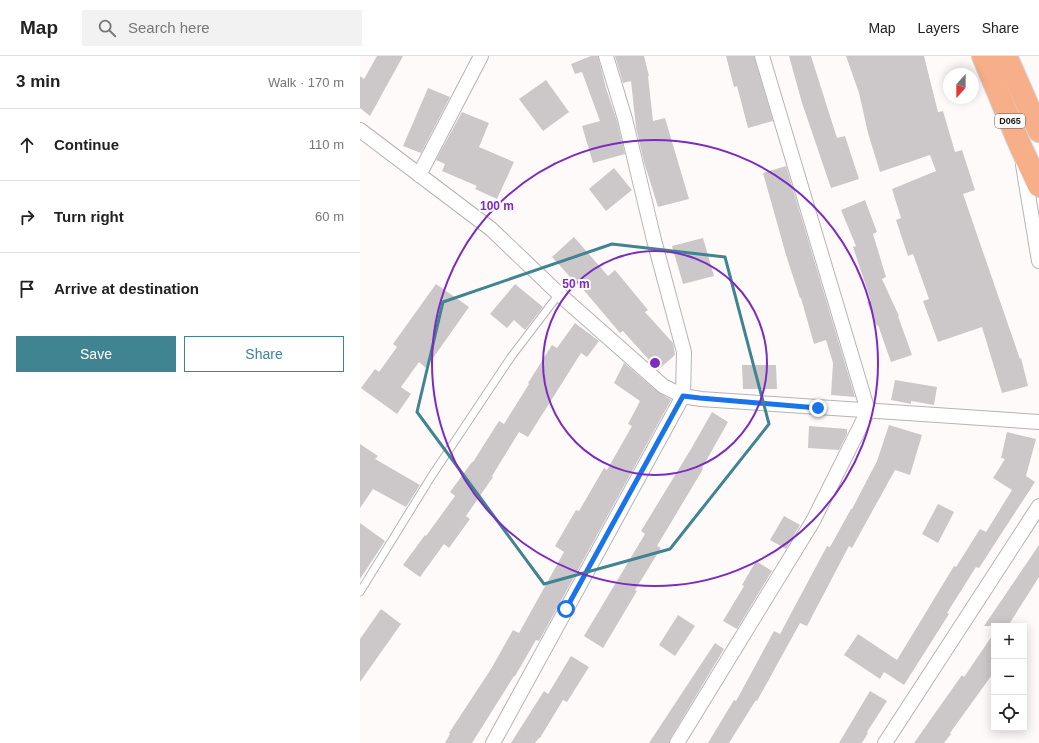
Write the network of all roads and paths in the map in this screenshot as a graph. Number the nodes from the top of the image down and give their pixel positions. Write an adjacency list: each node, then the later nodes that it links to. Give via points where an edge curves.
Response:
1 (481, 56): 9 (street)
2 (606, 56): 13 (street, via 625,119 684,352)
3 (762, 56): 14 (street)
4 (983, 56): 8 (main road, D065)
5 (1006, 56): 7 (main road, D065)
6 (360, 130): 9 (street)
7 (1039, 131)
8 (1019, 143): 10 (main road, D065); 11 (street)
9 (419, 175): 12 (street, via 491,229)
10 (1039, 186)
11 (1039, 261)
12 (559, 294): 13 (street, via 663,386); 17 (lane, via 511,357 435,470)
13 (683, 396): 14 (street); 18 (street)
14 (868, 411): 15 (street); 19 (street, via 813,521)
15 (1039, 422)
16 (1039, 506): 20 (street)
17 (360, 592)
18 (493, 743)
19 (677, 743)
20 (885, 743)

